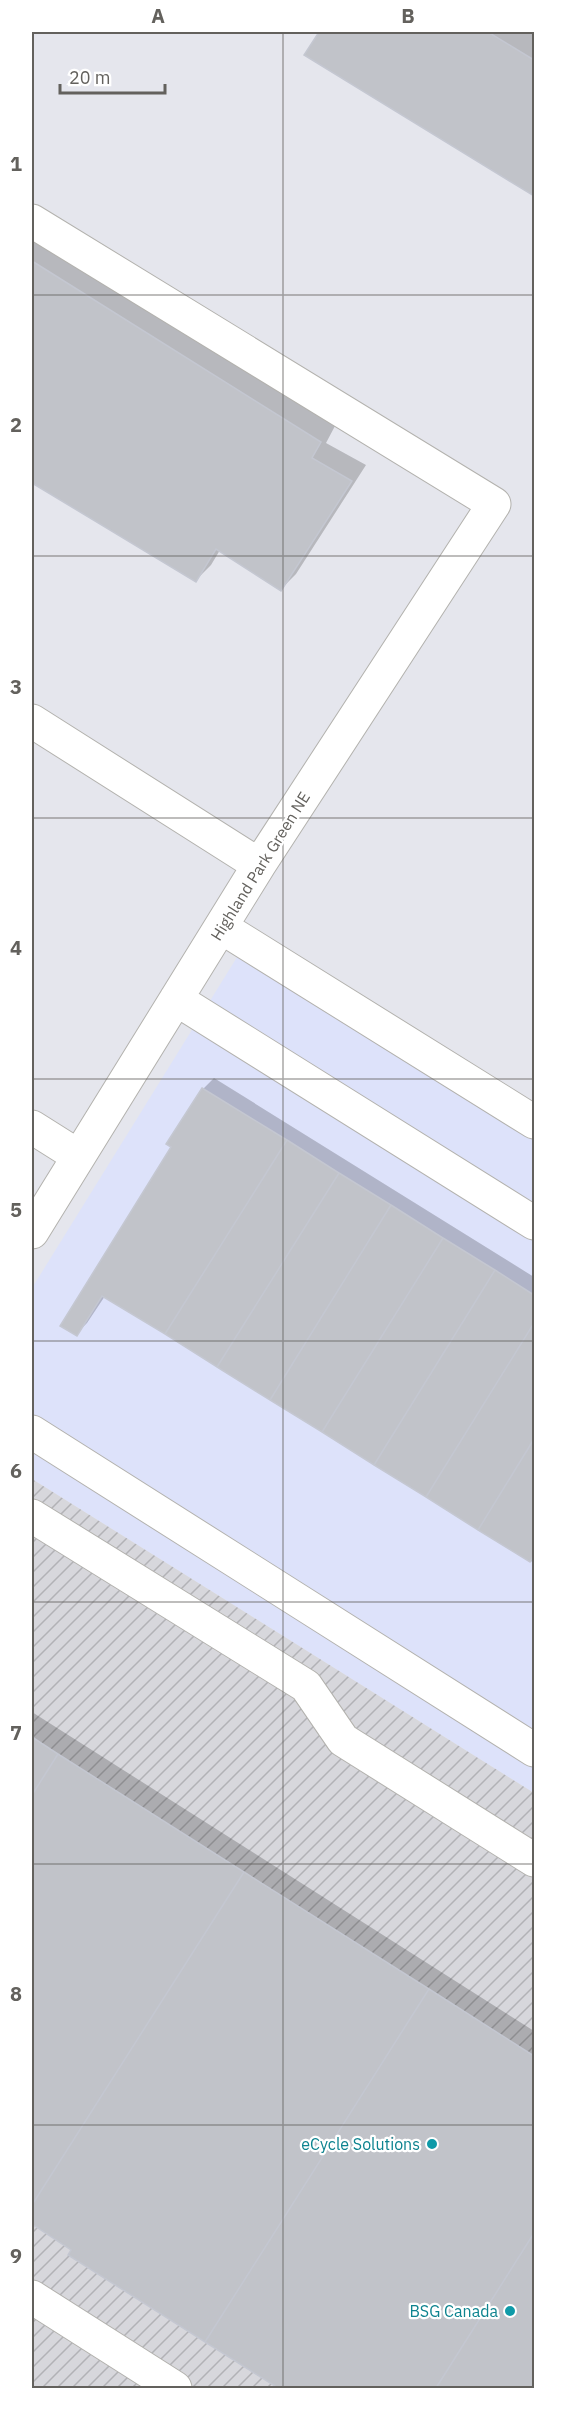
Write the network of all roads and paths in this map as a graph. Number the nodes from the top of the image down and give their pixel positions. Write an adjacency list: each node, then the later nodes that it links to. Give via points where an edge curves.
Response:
1 (32, 221): 3 (street, Highland Park Green NE, via 494,504)
2 (32, 721): 3 (street)
3 (259, 865): 4 (street, Highland Park Green NE)
4 (221, 927): 5 (street, Highland Park Green NE); 6 (street)
5 (176, 999): 8 (street, Highland Park Green NE); 9 (street)
6 (534, 1122)
7 (32, 1127): 8 (street)
8 (78, 1156): 10 (street, Highland Park Green NE)
9 (534, 1223)
10 (32, 1232)
11 (32, 1432): 13 (street)
12 (32, 1516): 14 (street, via 306,1686 343,1740)
13 (534, 1750)
14 (534, 1860)
15 (32, 2297): 16 (street)
16 (175, 2388)

